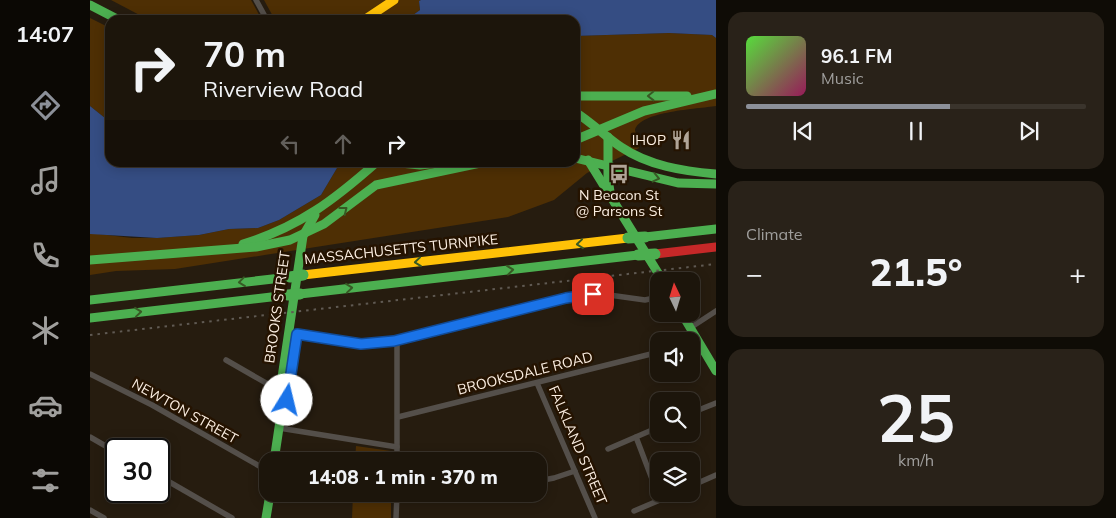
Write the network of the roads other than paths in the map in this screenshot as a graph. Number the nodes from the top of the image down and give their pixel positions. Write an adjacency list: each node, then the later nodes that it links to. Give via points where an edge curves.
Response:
1 (256, 0): 5 (street)
2 (394, 0): 6 (main road)
3 (90, 5): 4 (main road)
4 (109, 15)
5 (264, 15)
6 (372, 15)
7 (716, 94): 9 (main road)
8 (580, 96): 9 (main road, one-way to 8)
9 (699, 96): 11 (main road, via 644,111)
10 (580, 116): 11 (main road)
11 (603, 133): 12 (main road); 15 (main road); 18 (main road, via 648,161)
12 (580, 139)
13 (580, 159): 14 (main road)
14 (588, 160): 15 (main road); 20 (main road)
15 (609, 166): 19 (main road, one-way to 19, via 678,183); 20 (main road)
16 (371, 167): 21 (main road)
17 (461, 167): 23 (main road, one-way to 17, via 376,185)
18 (716, 174)
19 (716, 184)
20 (611, 194): 27 (main road)
21 (315, 215): 23 (main road, BROOKS STREET); 25 (main road, via 274,235)
22 (716, 229): 29 (main road, MASSACHUSETTS TURNPIKE, one-way to 29, bridge)
23 (303, 236): 25 (main road, via 268,245); 42 (main road, BROOKS STREET)
24 (716, 247): 31 (main road, one-way to 24, bridge)
25 (214, 250): 26 (main road)
26 (90, 260)
27 (658, 272)
28 (650, 299): 35 (street, via 602,294 575,296)
29 (90, 300)
30 (716, 311): 33 (street)
31 (90, 318)
32 (687, 322): 33 (main road)
33 (690, 328): 34 (main road)
34 (691, 332)
35 (397, 341): 44 (street, BROOKS STREET, via 361,344 297,334 287,402); 46 (street)
36 (700, 349): 39 (main road)
37 (650, 354): 41 (street, BROOKSDALE ROAD)
38 (226, 360): 42 (street)
39 (716, 371)
40 (90, 374): 56 (street, NEWTON STREET)
41 (537, 383): 46 (street, BROOKSDALE ROAD); 57 (street, FALKLAND STREET)
42 (280, 391): 44 (main road, BROOKS STREET)
43 (716, 404): 45 (street)
44 (280, 407): 47 (main road, BROOKS STREET)
45 (700, 410)
46 (398, 417): 52 (street)
47 (279, 428): 52 (street); 54 (main road, BROOKS STREET)
48 (650, 431): 50 (street)
49 (90, 437): 51 (street)
50 (636, 437): 53 (street); 58 (street)
51 (105, 446)
52 (398, 447): 55 (street)
53 (608, 449)
54 (275, 452)
55 (398, 452)
56 (259, 466)
57 (574, 471): 60 (street); 72 (street, FALKLAND STREET)
58 (650, 474)
59 (716, 475): 62 (street)
60 (547, 479)
61 (170, 482): 69 (street)
62 (700, 482)
63 (269, 502): 70 (main road)
64 (397, 502): 71 (street)
65 (655, 502): 67 (street)
66 (90, 510): 68 (street)
67 (634, 511)
68 (104, 518)
69 (232, 518)
70 (266, 518)
71 (396, 518)
72 (595, 518)

